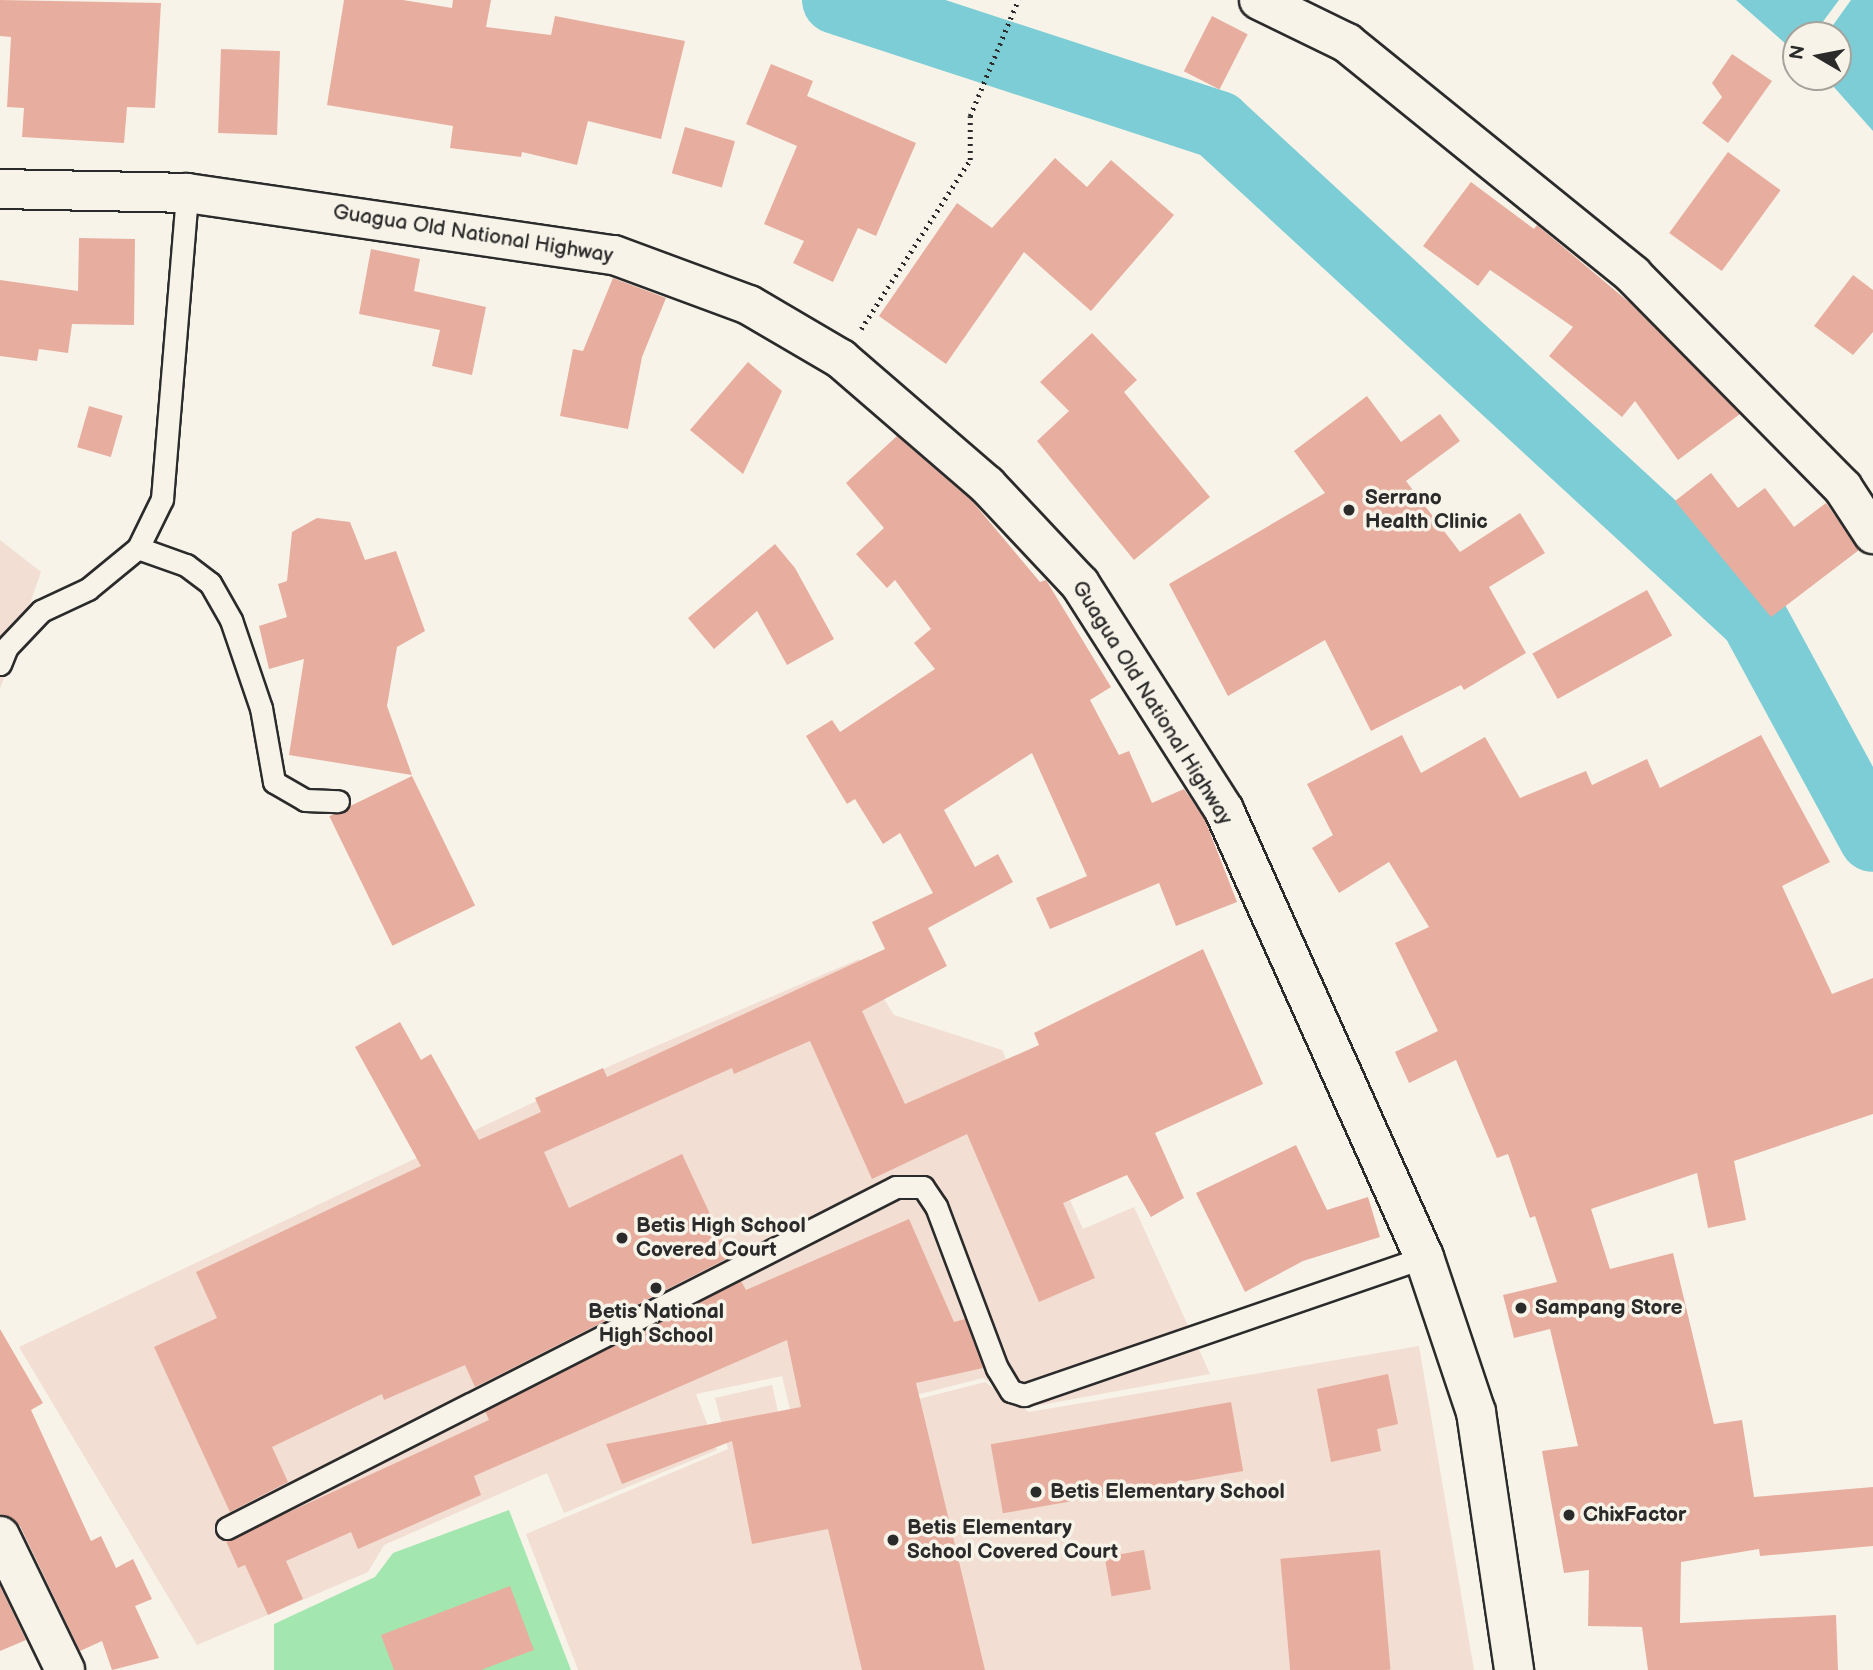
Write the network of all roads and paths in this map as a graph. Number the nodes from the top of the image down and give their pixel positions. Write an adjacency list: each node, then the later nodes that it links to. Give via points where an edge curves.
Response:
1 (1259, 0): 6 (main road, via 1347,43 1633,275 1843,488)
2 (1018, 1): 5 (path, via 970,116 970,160)
3 (0, 189): 4 (main road, Guagua Old National Highway)
4 (187, 193): 5 (main road, Guagua Old National Highway, via 614,255 749,305); 7 (lane, via 162,499)
5 (841, 359): 10 (main road, Guagua Old National Highway, via 987,485 1080,584 1224,810)
6 (1873, 534)
7 (138, 548): 8 (lane, via 88,589 41,611 7,646); 9 (lane, via 186,565 210,583 231,620 261,708 274,782 304,800)
8 (0, 664)
9 (338, 801)
10 (1424, 1256): 11 (lane, via 1024,1395 1011,1391 997,1368 936,1206 923,1187 896,1187); 14 (main road, Guagua Old National Highway, via 1476,1412)
11 (228, 1528)
12 (0, 1536): 13 (main road)
13 (65, 1670)
14 (1514, 1670)

